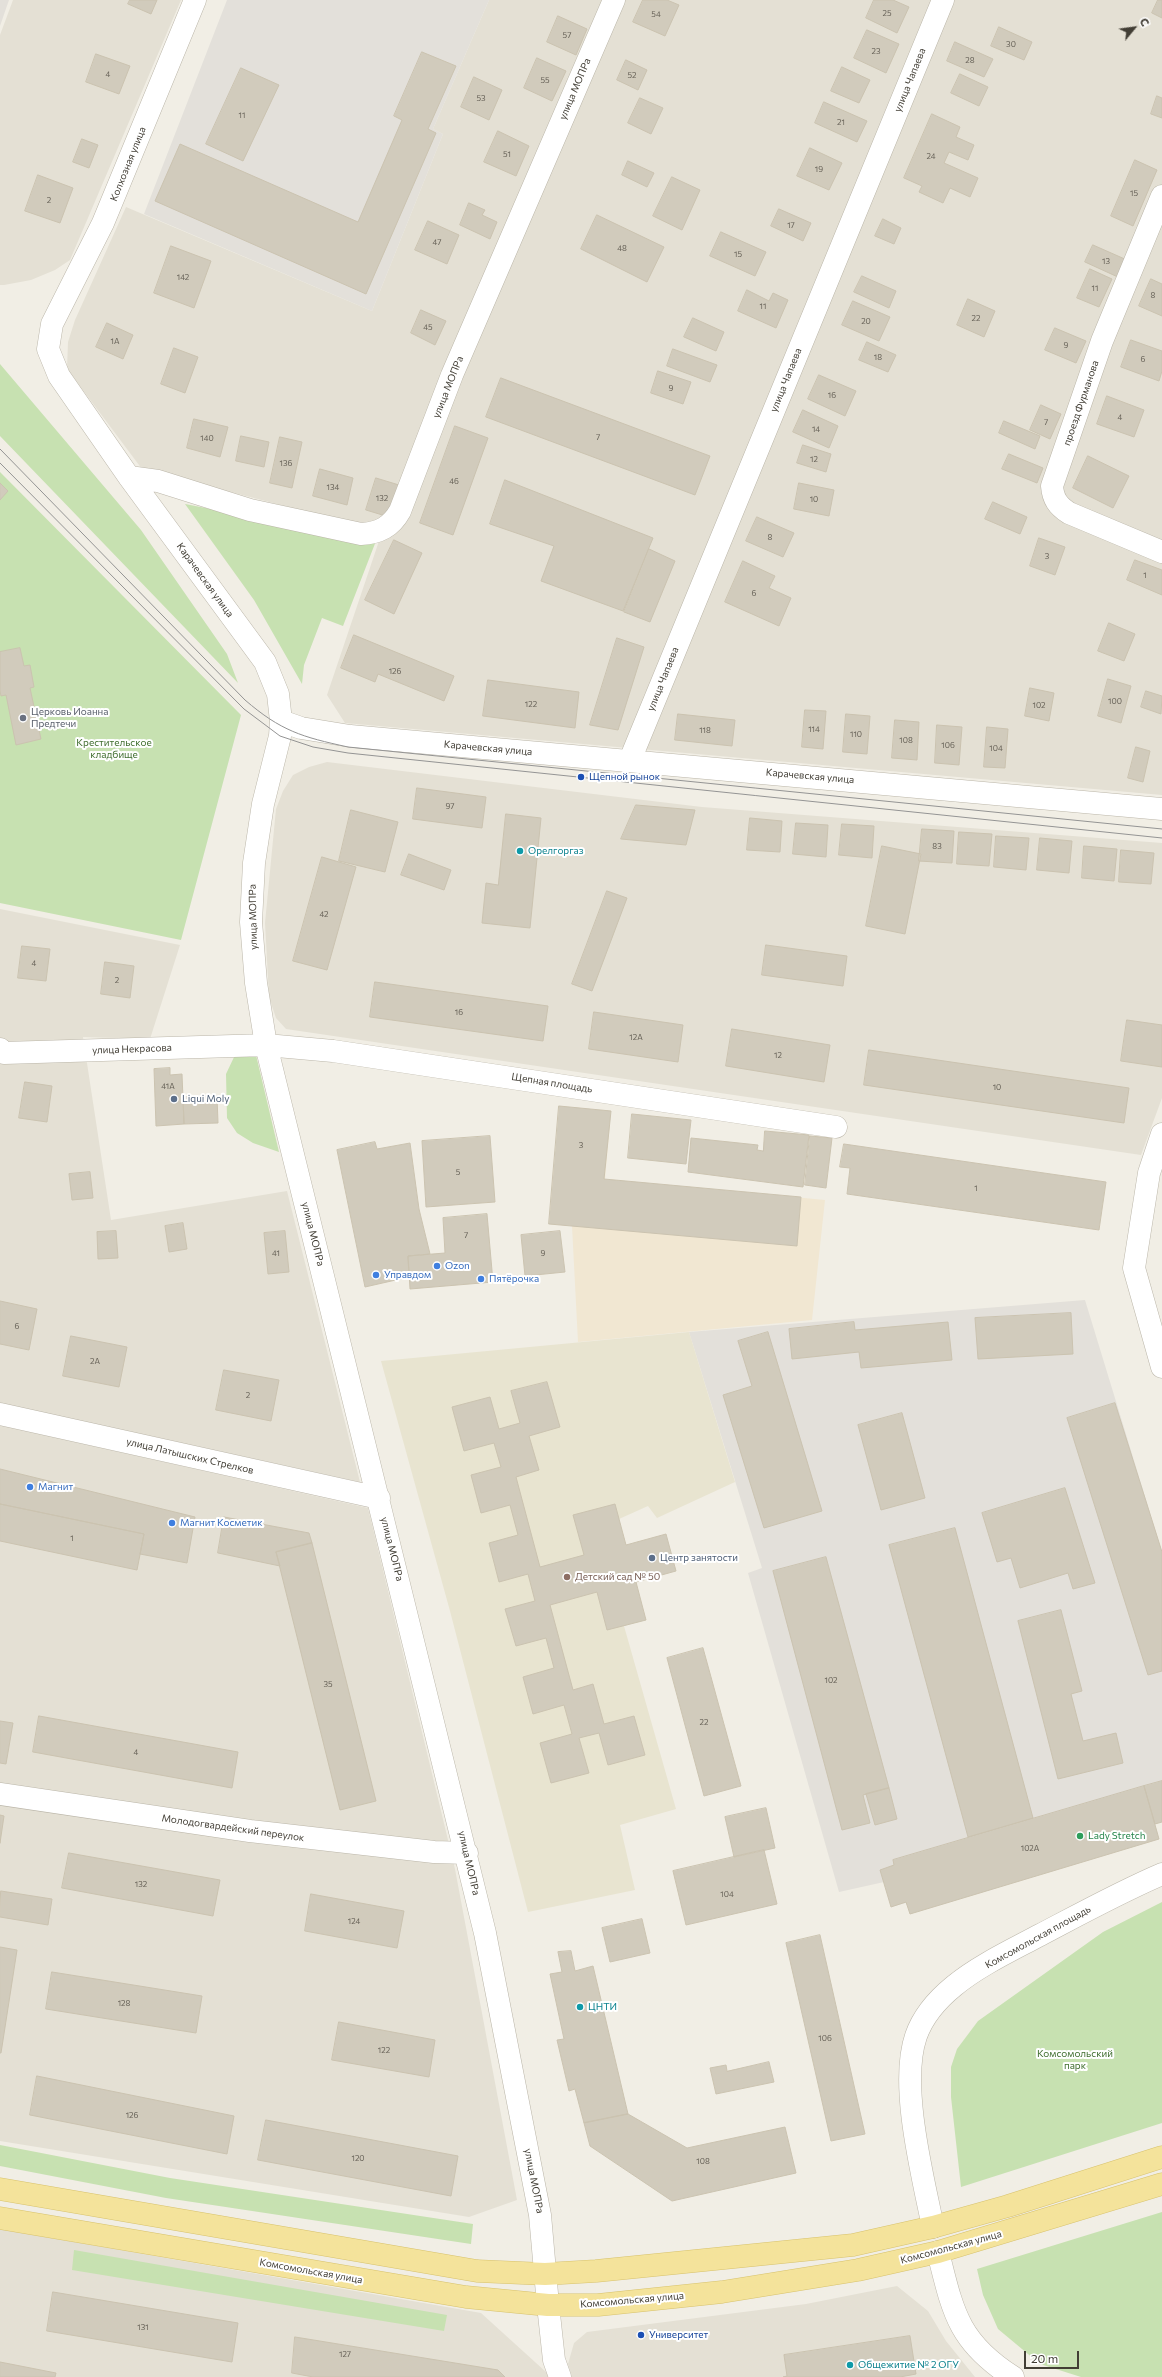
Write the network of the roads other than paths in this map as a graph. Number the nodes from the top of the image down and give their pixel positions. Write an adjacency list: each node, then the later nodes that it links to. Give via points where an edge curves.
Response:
1 (196, 0): 5 (street, Колхозная улица, via 103,223)
2 (614, 0): 6 (street, улица МОПРа, via 452,375 400,512 392,524 372,533 361,534 250,510 158,481)
3 (943, 0): 9 (street, улица Чапаева)
4 (1162, 196): 7 (street, проезд Фурманова, via 1102,341 1052,486 1053,497 1060,507 1069,513)
5 (52, 324): 6 (street, Карачевская улица, via 48,349 59,376)
6 (129, 476): 8 (street, Карачевская улица, via 265,662 278,694)
7 (1162, 552)
8 (281, 721): 9 (street, Карачевская улица, via 301,728 350,736); 11 (street, улица МОПРа, via 280,736 263,804 254,863 251,922 256,983)
9 (630, 760): 10 (street, Карачевская улица)
10 (1162, 809)
11 (266, 1045): 12 (street, улица Некрасова); 13 (street, Щепная площадь, via 333,1051); 17 (street, улица МОПРа)
12 (1, 1053)
13 (836, 1127)
14 (1162, 1134): 15 (street, via 1149,1173 1134,1268)
15 (1162, 1367)
16 (0, 1414): 17 (street, улица Латышских Стрелков)
17 (380, 1498): 19 (street, улица МОПРа)
18 (0, 1794): 19 (street, Молодогвардейский переулок, via 250,1831 434,1852)
19 (467, 1853): 27 (street, улица МОПРа, via 540,2215)
20 (1162, 1874): 25 (street, Комсомольская площадь, via 1009,1951 955,1986 928,2012 916,2036 910,2072 915,2133)
21 (1162, 2157): 25 (main road)
22 (1162, 2184): 26 (main road, Комсомольская улица)
23 (0, 2189): 27 (main road, via 477,2271)
24 (0, 2218): 28 (main road, Комсомольская улица, via 466,2297)
25 (933, 2227): 27 (main road, via 853,2245)
26 (938, 2252): 28 (main road, Комсомольская улица, via 858,2270 722,2292 598,2305); 30 (street, via 948,2294 971,2343 994,2365)
27 (545, 2274): 28 (street, улица МОПРа)
28 (548, 2305): 29 (street, улица МОПРа, via 554,2360)
29 (560, 2377)
30 (1013, 2377)

